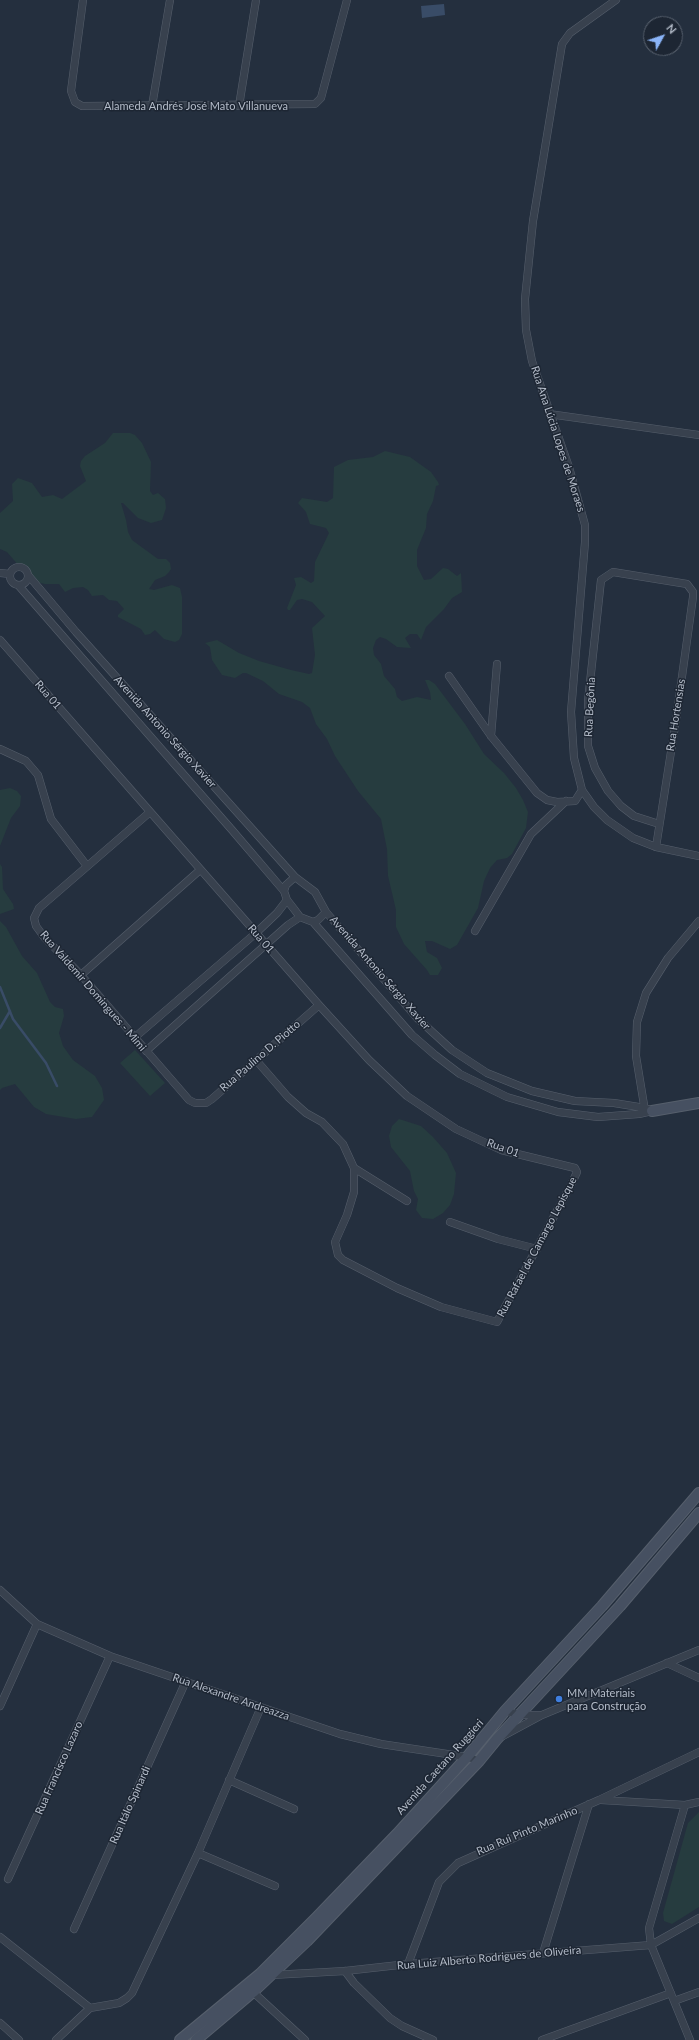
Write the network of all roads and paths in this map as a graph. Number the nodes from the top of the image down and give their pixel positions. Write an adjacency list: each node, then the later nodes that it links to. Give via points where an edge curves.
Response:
1 (83, 0): 6 (street, Alameda Andrés José Mato Villanueva, via 71,91 75,102 82,106)
2 (170, 0): 6 (street)
3 (256, 0): 7 (street)
4 (347, 0): 7 (street, Alameda Andrés José Mato Villanueva, via 321,98 317,103)
5 (616, 0): 8 (street, Rua Ana Lúcia Lopes de Moraes, via 570,33 562,44 533,221 527,283 526,330 532,361)
6 (152, 106): 7 (street, Alameda Andrés José Mato Villanueva)
7 (239, 106)
8 (550, 414): 9 (street); 20 (street, Rua Ana Lúcia Lopes de Moraes, via 569,467 585,525 571,712 574,758)
9 (699, 435)
10 (0, 573): 11 (street)
11 (10, 574): 12 (street, via 14,568 20,567 26,570); 14 (street, via 13,583)
12 (28, 575): 14 (street, via 25,583); 28 (street, Avenida Antonio Sérgio Xavier)
13 (601, 580): 23 (street, Rua Begônia, via 588,701 588,746 598,774 621,806 634,816); 23 (street, Rua Hortensias, via 613,572 620,572 687,584 691,588 693,598)
14 (19, 586): 29 (street, Avenida Antonio Sérgio Xavier)
15 (0, 640): 22 (street, Rua 01)
16 (497, 664): 18 (street)
17 (450, 676): 18 (street)
18 (491, 736): 21 (street, via 537,793 547,800)
19 (0, 749): 26 (street, via 26,761 38,775 51,819)
20 (582, 790): 21 (street, via 575,801); 24 (street, Rua Ana Lúcia Lopes de Moraes, via 594,807 620,831)
21 (566, 801): 35 (street, via 531,834)
22 (150, 812): 26 (street, Rua Valdemir Domingues - Mimi); 27 (street, Rua 01)
23 (659, 824): 24 (street, Rua Hortensias)
24 (656, 847): 25 (street, Rua Ana Lúcia Lopes de Moraes)
25 (699, 856)
26 (87, 866): 38 (street, Rua Valdemir Domingues - Mimi, via 39,908 34,918 40,931)
27 (200, 870): 36 (street, Rua 01); 38 (street)
28 (295, 877): 29 (street, via 286,885); 31 (street, Avenida Antonio Sérgio Xavier, via 315,892)
29 (284, 891): 30 (street, Avenida Antonio Sérgio Xavier)
30 (287, 900): 32 (street, Avenida Antonio Sérgio Xavier); 36 (street, via 278,913)
31 (326, 912): 34 (street); 45 (street, Avenida Antonio Sérgio Xavier, via 417,1018 452,1050 487,1073 539,1093 575,1101 614,1103)
32 (300, 916): 34 (street, Avenida Antonio Sérgio Xavier); 37 (street)
33 (699, 921): 45 (street, via 668,958 646,993 637,1022 636,1056)
34 (313, 922): 45 (street, Avenida Antonio Sérgio Xavier, via 412,1035 460,1074 507,1097 558,1112 598,1117)
35 (475, 930)
36 (256, 933): 37 (street, Rua 01); 40 (street)
37 (266, 945): 39 (street, Rua 01); 41 (street)
38 (81, 975): 40 (street, Rua Valdemir Domingues - Mimi)
39 (319, 1005): 42 (street, Rua Paulino D. Piotto); 46 (street, Rua 01, via 369,1060 407,1096 456,1129 501,1150)
40 (134, 1038): 41 (street, Rua Valdemir Domingues - Mimi)
41 (146, 1052): 44 (street, Rua Valdemir Domingues - Mimi, via 189,1100)
42 (256, 1060): 44 (street, Rua Paulino D. Piotto, via 212,1099); 47 (street, Rua Rafael de Camargo Lepisque, via 288,1097 306,1113 322,1122 343,1144)
43 (699, 1103): 45 (main road)
44 (200, 1104)
45 (647, 1111)
46 (573, 1167): 50 (street, Rua Rafael de Camargo Lepisque, via 577,1172)
47 (354, 1168): 48 (street); 50 (street, Rua Rafael de Camargo Lepisque, via 354,1192 347,1215 336,1236 335,1248 343,1260 397,1288 441,1307 496,1323)
48 (407, 1201)
49 (450, 1222): 50 (street)
50 (536, 1249)
51 (699, 1493): 62 (main road, Avenida Caetano Ruggieri, via 602,1606)
52 (699, 1513): 63 (main road, Avenida Caetano Ruggieri, via 620,1606)
53 (0, 1590): 54 (street, Rua Alexandre Andreazza)
54 (37, 1624): 56 (street, Rua Alexandre Andreazza); 60 (street)
55 (699, 1650): 57 (street)
56 (110, 1656): 59 (street, Rua Alexandre Andreazza); 76 (street, Rua Francisco Lazaro)
57 (667, 1664): 58 (street); 64 (street)
58 (699, 1678)
59 (186, 1681): 61 (street, Rua Alexandre Andreazza); 79 (street, Rua Itálo Spinardi)
60 (0, 1706)
61 (261, 1707): 67 (street, Rua Alexandre Andreazza, via 340,1734 381,1744); 69 (street)
62 (505, 1711): 63 (street); 67 (main road, Avenida Caetano Ruggieri)
63 (520, 1715): 64 (street); 65 (main road, Avenida Caetano Ruggieri)
64 (542, 1715): 65 (street)
65 (498, 1739): 68 (main road, Avenida Caetano Ruggieri)
66 (699, 1752): 70 (street, Rua Rui Pinto Marinho)
67 (466, 1757): 68 (street, Rua Alexandre Andreazza); 92 (main road, Avenida Caetano Ruggieri, via 397,1834 296,1939)
68 (479, 1761): 85 (main road, Avenida Caetano Ruggieri)
69 (229, 1780): 74 (street); 75 (street)
70 (600, 1800): 72 (street, Rua Rui Pinto Marinho); 73 (street)
71 (699, 1802): 73 (street)
72 (588, 1804): 82 (street); 83 (street, Rua Rui Pinto Marinho, via 458,1863 439,1882)
73 (685, 1804): 81 (street, via 649,1928)
74 (294, 1809)
75 (198, 1852): 77 (street); 90 (street, via 132,1993 119,2003)
76 (8, 1879)
77 (275, 1886)
78 (699, 1918): 81 (street, Rua Luiz Alberto Rodrigues de Oliveira)
79 (74, 1929)
80 (0, 1938): 90 (street)
81 (651, 1945): 82 (street, Rua Luiz Alberto Rodrigues de Oliveira); 87 (street)
82 (543, 1953): 83 (street, Rua Luiz Alberto Rodrigues de Oliveira)
83 (408, 1964): 84 (street, Rua Luiz Alberto Rodrigues de Oliveira)
84 (345, 1971): 85 (street, Rua Luiz Alberto Rodrigues de Oliveira); 97 (street, via 390,2018)
85 (272, 1975): 86 (main road, Avenida Caetano Ruggieri)
86 (253, 1992): 92 (main road, Avenida Caetano Ruggieri); 96 (street)
87 (671, 1992): 89 (street); 98 (street)
88 (699, 1992): 89 (street)
89 (674, 2001): 99 (street)
90 (90, 2008): 94 (street)
91 (0, 2023): 93 (street)
92 (193, 2038): 95 (main road, Avenida Caetano Ruggieri)
93 (19, 2040)
94 (56, 2040)
95 (180, 2040)
96 (305, 2040)
97 (433, 2040)
98 (542, 2040)
99 (690, 2040)

